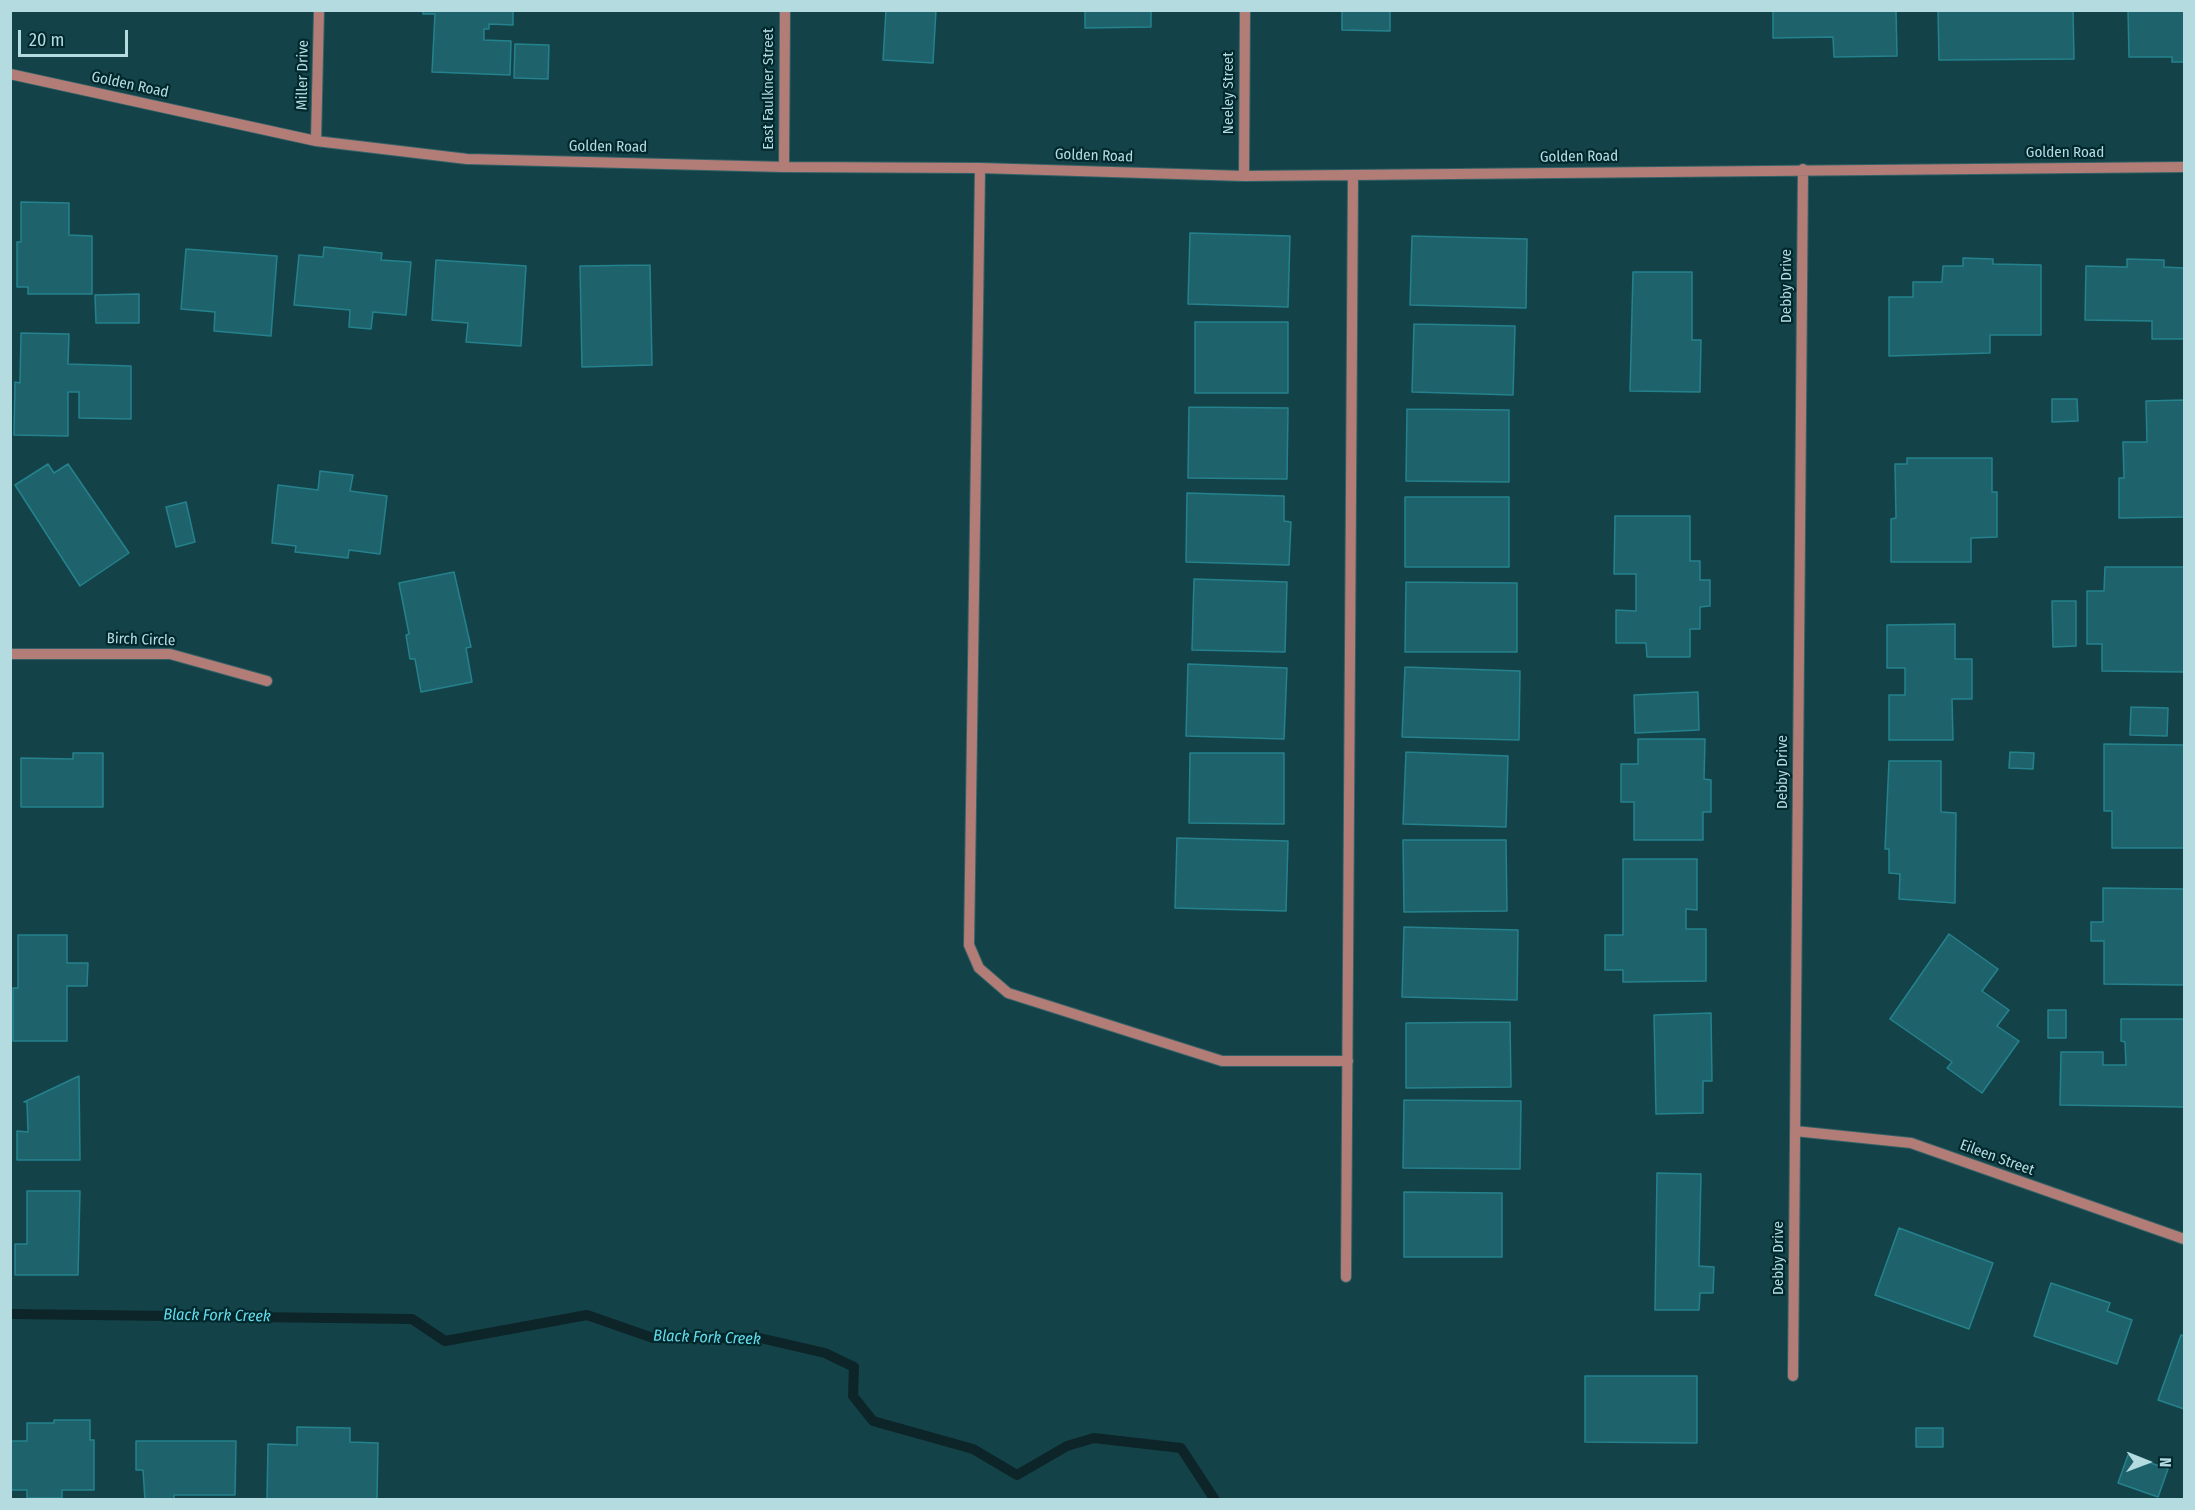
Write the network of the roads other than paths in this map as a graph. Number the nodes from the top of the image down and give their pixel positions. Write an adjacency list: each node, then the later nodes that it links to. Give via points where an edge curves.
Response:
1 (319, 10): 5 (street, Miller Drive)
2 (785, 10): 6 (street, East Faulkner Street)
3 (1245, 10): 11 (street, Neeley Street)
4 (10, 74): 5 (street, Golden Road)
5 (316, 141): 6 (street, Golden Road, via 467,159)
6 (784, 167): 8 (street, Golden Road)
7 (2184, 167): 9 (street, Golden Road)
8 (980, 168): 11 (street, Golden Road); 14 (street, via 969,945 979,968 1008,993 1222,1061)
9 (1803, 169): 10 (street, Golden Road); 15 (street, Debby Drive)
10 (1353, 175): 11 (street, Golden Road); 14 (street)
11 (1244, 176)
12 (10, 654): 13 (street, Birch Circle, via 170,654)
13 (267, 681)
14 (1348, 1061): 17 (street)
15 (1795, 1131): 16 (street, Eileen Street, via 1911,1143); 18 (street, Debby Drive)
16 (2184, 1239)
17 (1346, 1276)
18 (1793, 1376)

